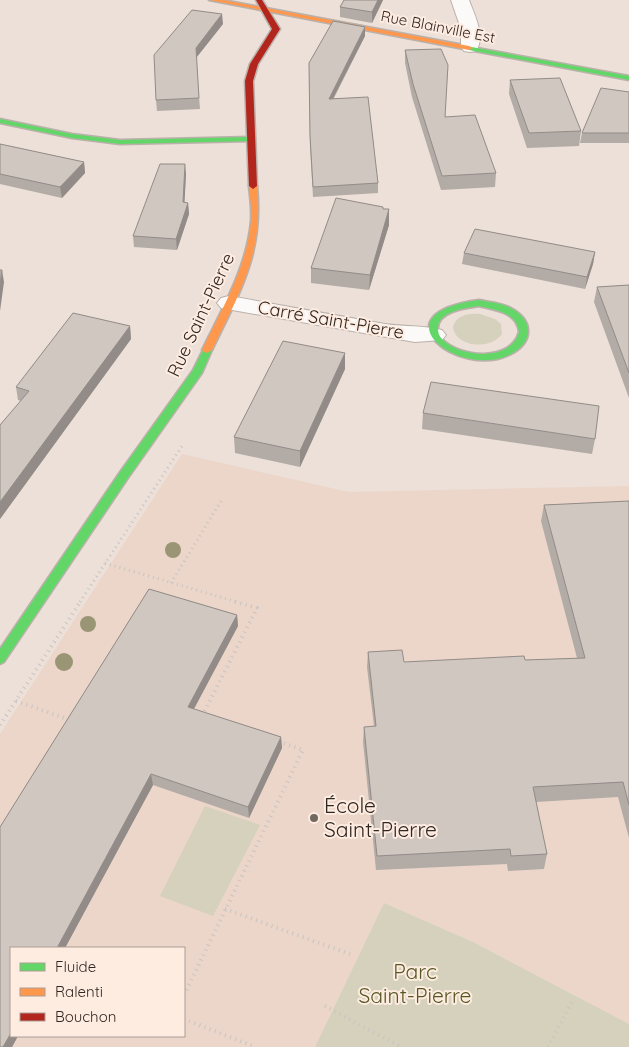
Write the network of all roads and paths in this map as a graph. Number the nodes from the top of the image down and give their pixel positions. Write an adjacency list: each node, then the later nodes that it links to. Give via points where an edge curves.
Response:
1 (212, 0): 3 (street, Rue Blainville Est)
2 (460, 0): 4 (street, via 470,29)
3 (262, 5): 4 (street, Rue Blainville Est); 7 (street, Rue Saint-Pierre, via 276,29 251,72)
4 (470, 47): 5 (street, Rue Blainville Est)
5 (629, 78)
6 (0, 121): 7 (street, via 120,142)
7 (251, 139): 8 (street, Rue Saint-Pierre, via 254,230 247,259)
8 (229, 302): 9 (street, Carré Saint-Pierre, via 386,332); 14 (street, Rue Saint-Pierre, via 188,386)
9 (434, 335): 9 (street, via 440,344 454,351 470,356 494,357 518,348 526,329 521,319 510,311 494,305 472,303 452,307 438,316 432,325)
10 (185, 442): 12 (path)
11 (220, 501): 13 (path)
12 (105, 563): 13 (path); 15 (path)
13 (171, 583): 17 (path, via 257,608 201,717)
14 (0, 660)
15 (16, 701): 16 (path); 18 (path)
16 (70, 720)
17 (210, 720)
18 (0, 725)
19 (275, 741): 21 (path, via 303,750)
20 (238, 869): 21 (path)
21 (244, 872): 22 (path)
22 (225, 909): 23 (path); 24 (path)
23 (350, 954)
24 (185, 993)
25 (573, 1000): 30 (path)
26 (325, 1006): 29 (path)
27 (185, 1019): 28 (path)
28 (255, 1047)
29 (401, 1047)
30 (548, 1047)

